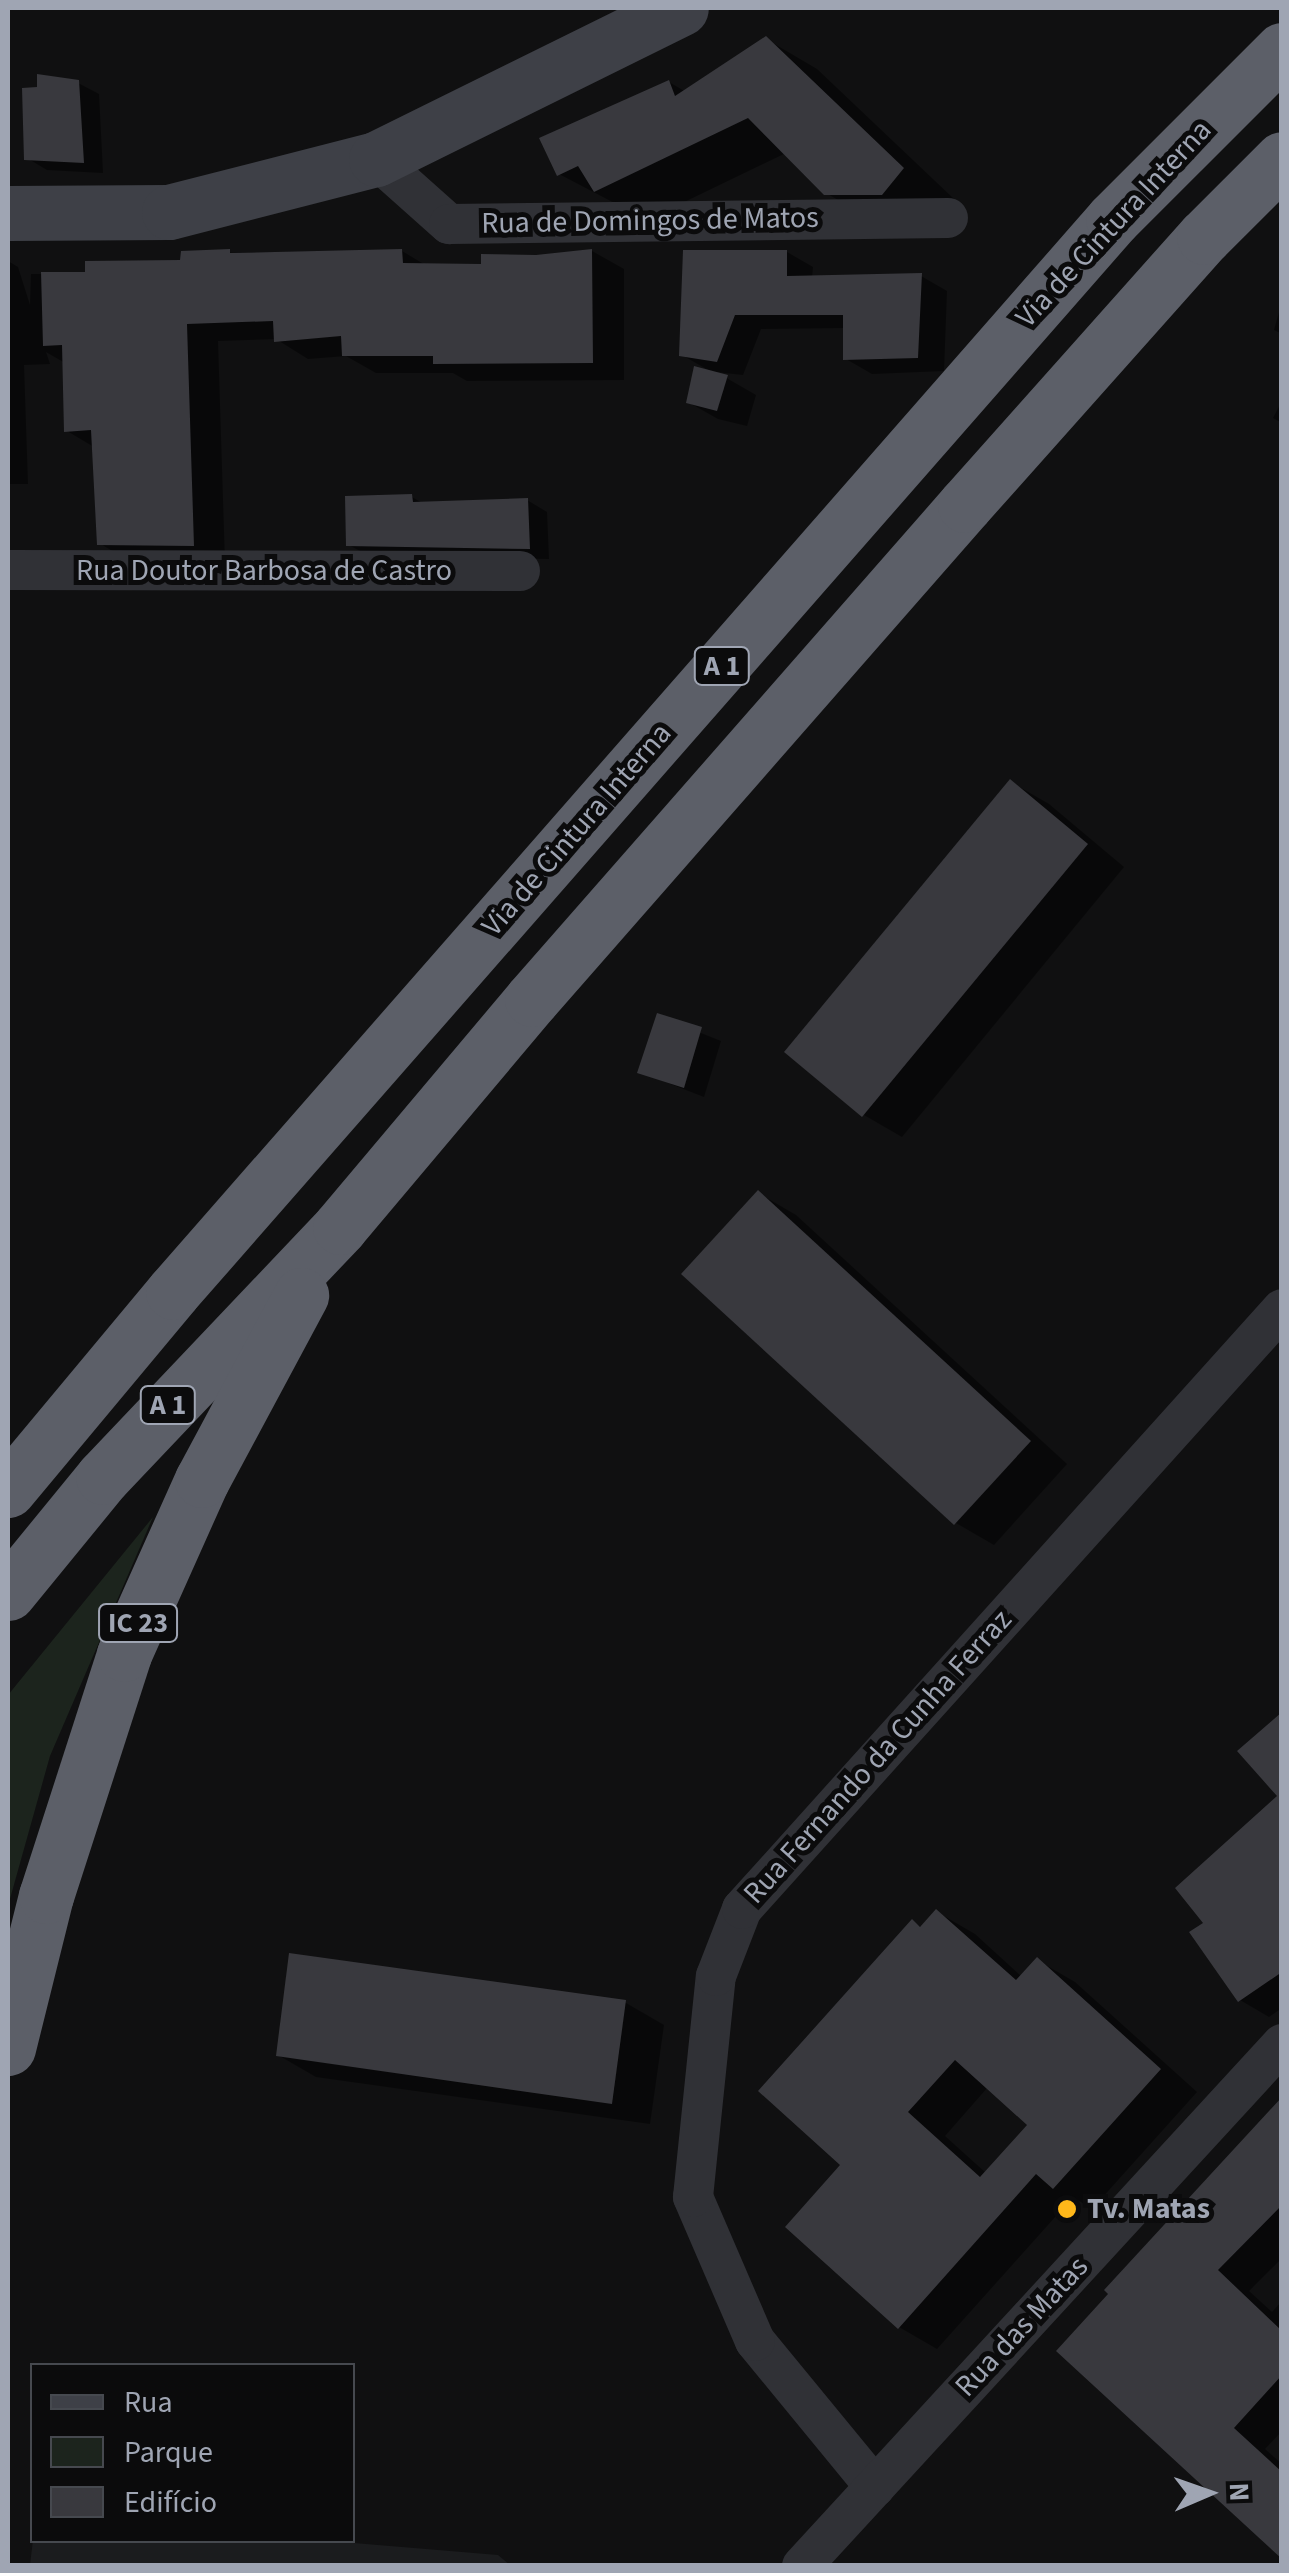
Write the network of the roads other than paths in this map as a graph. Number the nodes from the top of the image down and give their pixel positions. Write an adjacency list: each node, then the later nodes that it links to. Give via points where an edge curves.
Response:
1 (681, 8): 3 (main road)
2 (1282, 50): 11 (highway, Via de Cintura Interna / A 1, via 1113,219 173,1292)
3 (376, 159): 5 (main road, via 169,212); 6 (street, Rua de Domingos de Matos, via 449,224)
4 (1282, 159): 9 (highway, A 1, via 952,519)
5 (8, 213)
6 (948, 218)
7 (8, 570): 8 (street, Rua Doutor Barbosa de Castro)
8 (520, 571)
9 (340, 1228): 12 (highway, A 1, via 103,1477); 14 (highway, IC 23, via 202,1480 124,1654 46,1896)
10 (1282, 1310): 15 (street, Rua Fernando da Cunha Ferraz, via 742,1909 716,1976 693,2196 755,2341)
11 (8, 1490)
12 (8, 1593)
13 (1282, 2044): 15 (street, Rua das Matas)
14 (8, 2048)
15 (874, 2487): 16 (street, Rua das Matas)
16 (802, 2566)

